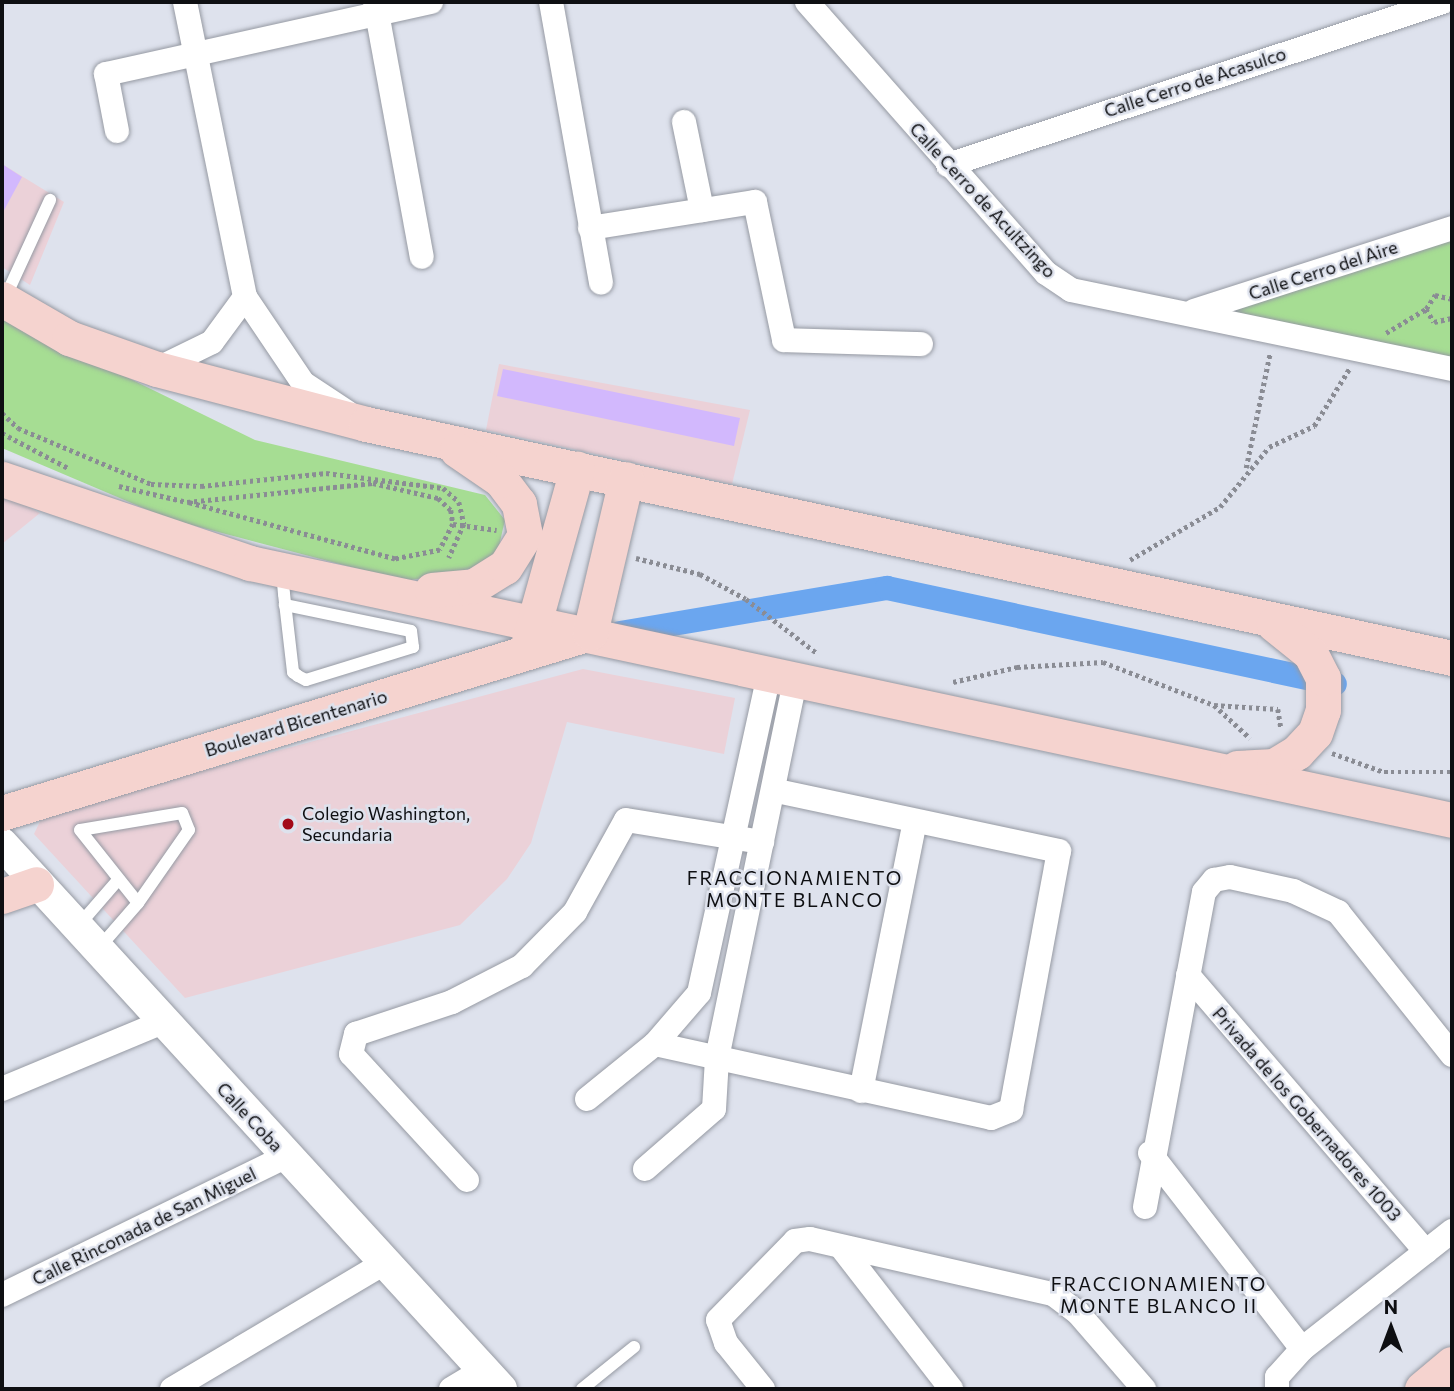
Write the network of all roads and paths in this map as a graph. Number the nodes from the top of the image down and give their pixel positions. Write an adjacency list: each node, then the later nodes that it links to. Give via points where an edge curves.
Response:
1 (186, 2): 7 (street)
2 (430, 2): 6 (street)
3 (551, 2): 13 (street)
4 (807, 2): 10 (street, Calle Cerro de Acultzingo)
5 (1443, 2): 10 (street, Calle Cerro de Acasulco)
6 (376, 8): 7 (street); 15 (street)
7 (195, 51): 9 (street, via 106,74); 17 (street)
8 (684, 122): 12 (street)
9 (117, 131)
10 (948, 165): 21 (street, Calle Cerro de Acultzingo, via 1046,273 1071,290 1097,300)
11 (50, 200): 18 (lane)
12 (702, 210): 13 (street); 24 (street, via 755,202 784,340)
13 (590, 228): 16 (street)
14 (1452, 228): 21 (street, Calle Cerro del Aire)
15 (422, 257)
16 (601, 283)
17 (245, 297): 26 (street, via 212,342); 29 (street, via 303,383)
18 (3, 299): 26 (main road, via 69,338)
19 (1452, 299): 20 (path, via 1435,295)
20 (1426, 309): 22 (path, via 1434,322); 25 (path)
21 (1194, 311): 23 (street, Calle Cerro de Acultzingo)
22 (1452, 318)
23 (1274, 332): 25 (street, Calle Cerro de Acultzingo); 32 (path)
24 (921, 344)
25 (1357, 350): 27 (street, Calle Cerro de Acultzingo); 32 (path, via 1341,389 1314,426 1269,447)
26 (158, 369): 29 (main road)
27 (1452, 369)
28 (2, 413): 40 (path, via 18,428 150,484 201,486 326,472 443,488 459,502 464,524 451,557)
29 (366, 424): 31 (main road)
30 (2, 433): 34 (path)
31 (442, 440): 33 (main road); 42 (main road, via 500,480 519,504 525,535 505,567 474,586)
32 (1246, 467): 43 (path, via 1220,507)
33 (577, 470): 36 (main road); 48 (main road)
34 (80, 474)
35 (2, 479): 41 (main road, via 167,539)
36 (626, 479): 43 (main road); 47 (main road)
37 (106, 482): 38 (path)
38 (187, 502): 39 (path); 39 (path, via 373,483 438,498 450,510 450,538 440,550)
39 (395, 559): 42 (path)
40 (439, 562)
41 (282, 569): 42 (main road); 45 (lane)
42 (412, 578): 48 (main road)
43 (1089, 584): 46 (main road)
44 (747, 599): 49 (path)
45 (285, 605): 45 (lane, via 293,672 306,680 413,647 411,631)
46 (1271, 621): 50 (main road); 54 (main road, via 1311,654 1323,678 1323,709)
47 (590, 633): 48 (main road); 51 (main road)
48 (530, 637): 59 (main road, Boulevard Bicentenario)
49 (823, 657)
50 (1452, 658)
51 (781, 680): 56 (main road); 58 (street); 62 (street)
52 (949, 683): 53 (path, via 1017,667 1103,662)
53 (1214, 705): 54 (path, via 1278,709); 55 (path)
54 (1287, 737): 56 (main road, via 1274,766); 57 (path, via 1384,772)
55 (1256, 743)
56 (1206, 770): 60 (main road)
57 (1452, 772)
58 (773, 790): 61 (street); 63 (street)
59 (2, 813)
60 (1452, 820)
61 (915, 821): 76 (street); 76 (street, via 1048,844 1059,851 1062,863 1011,1110 991,1118)
62 (735, 838): 63 (street); 72 (street, via 709,968 699,993); 81 (street, via 626,820 575,912 522,966 452,1002 356,1034 351,1054)
63 (762, 842): 74 (street)
64 (2, 844): 66 (street, Calle Coba)
65 (118, 880): 68 (lane); 68 (lane, via 80,830 182,813 189,830); 69 (lane)
66 (36, 884): 67 (main road); 69 (street, Calle Coba)
67 (2, 896)
68 (138, 903): 69 (lane)
69 (87, 939): 71 (street, Calle Coba)
70 (1188, 975): 73 (street, via 1204,892 1214,880 1230,877 1317,898 1338,912); 78 (street); 85 (street, Privada de los Gobernadores 1003)
71 (163, 1022): 75 (street); 79 (street, Calle Coba)
72 (655, 1044): 74 (street); 77 (street)
73 (1452, 1055)
74 (718, 1058): 76 (street); 80 (street, via 714,1109)
75 (2, 1089)
76 (861, 1090)
77 (587, 1100)
78 (1150, 1153): 82 (street); 89 (street)
79 (286, 1156): 86 (street, Calle Coba); 87 (street, Calle Rinconada de San Miguel)
80 (645, 1169)
81 (467, 1180)
82 (1145, 1207)
83 (1452, 1231): 85 (street)
84 (841, 1247): 95 (street, via 795,1241 722,1311 726,1343); 96 (street); 97 (street, via 1053,1294 1078,1313)
85 (1426, 1252): 89 (street)
86 (384, 1263): 91 (street, Calle Coba); 92 (street)
87 (2, 1295)
88 (634, 1347): 94 (lane)
89 (1302, 1349): 98 (street, via 1277,1377)
90 (1452, 1364): 99 (main road)
91 (492, 1380): 93 (street)
92 (172, 1389)
93 (451, 1389)
94 (582, 1389)
95 (764, 1389)
96 (951, 1389)
97 (1144, 1389)
98 (1277, 1389)
99 (1422, 1389)

